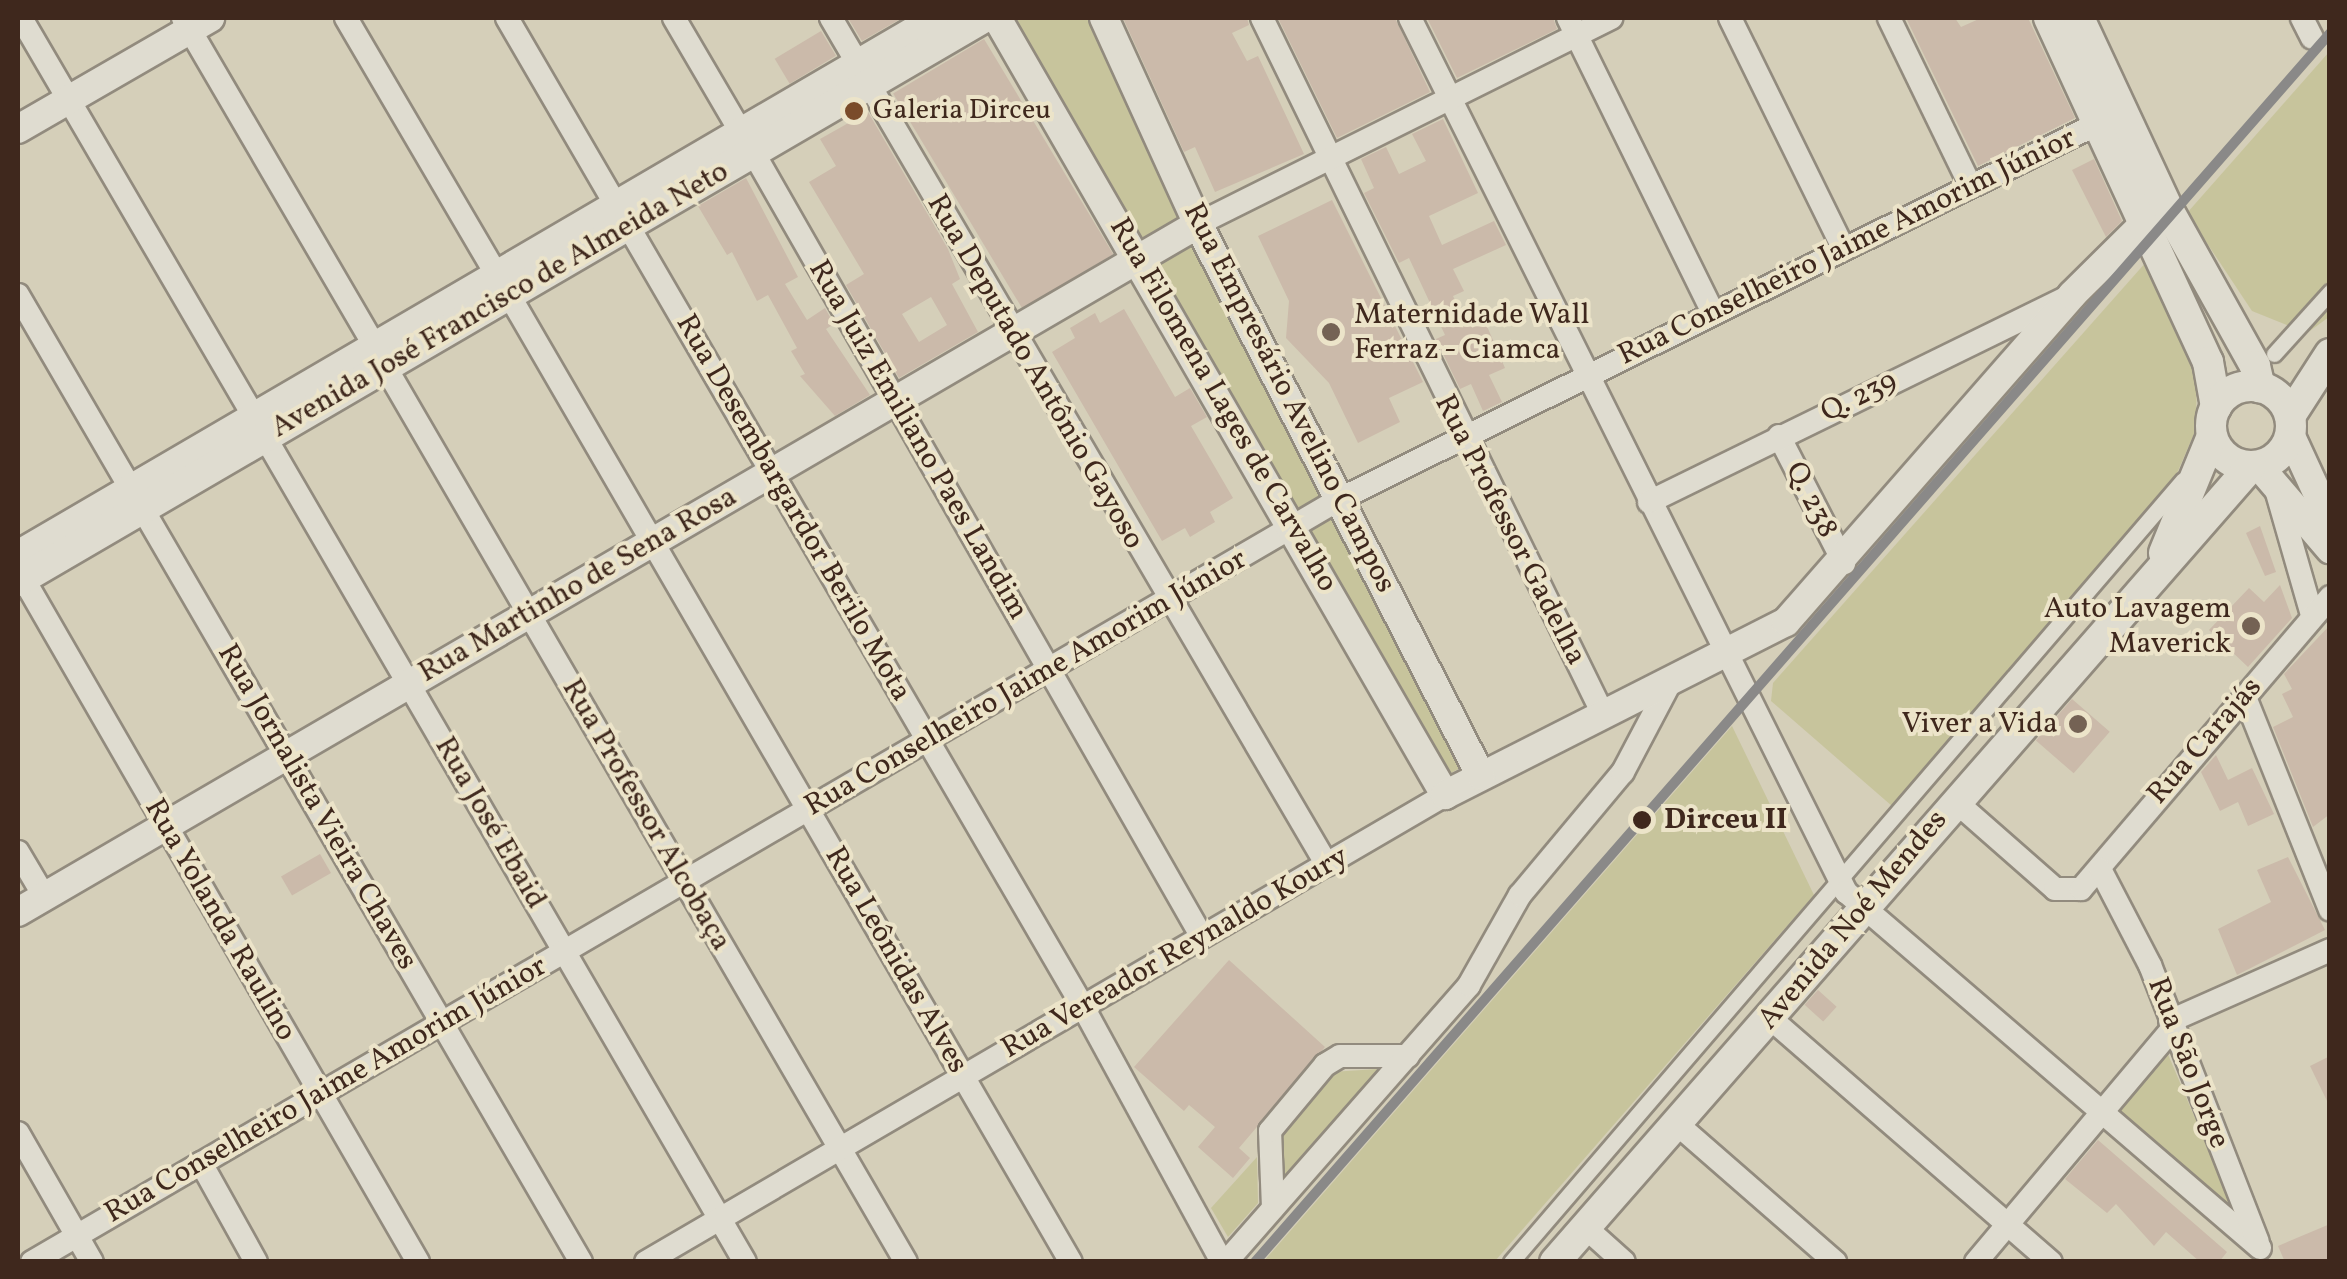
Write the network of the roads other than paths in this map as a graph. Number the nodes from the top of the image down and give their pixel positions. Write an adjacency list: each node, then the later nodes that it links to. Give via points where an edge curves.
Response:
1 (20, 18): 21 (street, Rua José Ebaid)
2 (346, 18): 32 (street, Rua Leônidas Alves)
3 (507, 18): 28 (street, Rua Desembargardor Berilo Mota)
4 (674, 18): 24 (street, Rua Juiz Emiliano Paes Landim)
5 (831, 18): 19 (street, Rua Deputado Antônio Gayoso)
6 (938, 18): 19 (main road, Avenida José Francisco de Almeida Neto)
7 (983, 18): 19 (main road, Avenida José Francisco de Almeida Neto)
8 (998, 18): 31 (street, Rua Filomena Lages de Carvalho)
9 (1104, 18): 29 (street, Rua Empresário Avelino Campos)
10 (1262, 18): 25 (street, Rua Professor Gadelha)
11 (1410, 18): 20 (street)
12 (1612, 18): 18 (street)
13 (1730, 18): 30 (street)
14 (1888, 18): 26 (street)
15 (2049, 18): 22 (main road)
16 (2079, 18): 27 (main road)
17 (194, 21): 21 (street); 40 (street, Rua Professor Alcobaça)
18 (1572, 26): 20 (street); 36 (street)
19 (864, 74): 24 (main road, Avenida José Francisco de Almeida Neto); 37 (street, Rua Deputado Antônio Gayoso)
20 (1449, 98): 25 (street); 41 (street)
21 (69, 100): 23 (street); 46 (street, Rua José Ebaid)
22 (2099, 123): 26 (street, Rua Conselheiro Jaime Amorim Júnior); 27 (main road)
23 (18, 130)
24 (747, 142): 28 (main road, Avenida José Francisco de Almeida Neto); 43 (street, Rua Juiz Emiliano Paes Landim)
25 (1328, 156): 29 (street); 47 (street, Rua Professor Gadelha)
26 (1970, 185): 30 (street, Rua Conselheiro Jaime Amorim Júnior)
27 (2155, 211): 35 (street); 42 (main road, via 2255,366); 44 (main road, via 2211,369)
28 (622, 214): 32 (main road, Avenida José Francisco de Almeida Neto); 50 (street, Rua Desembargardor Berilo Mota)
29 (1198, 224): 31 (street, Rua Martinho de Sena Rosa); 53 (street, Rua Empresário Avelino Campos)
30 (1843, 248): 36 (street, Rua Conselheiro Jaime Amorim Júnior)
31 (1137, 257): 37 (street, Rua Martinho de Sena Rosa); 56 (street, Rua Filomena Lages de Carvalho)
32 (503, 285): 40 (main road, Avenida José Francisco de Almeida Neto); 57 (street, Rua Leônidas Alves)
33 (2330, 292): 38 (street)
34 (18, 295): 52 (street, Rua Jornalista Vieira Chaves)
35 (2072, 295): 48 (street, Q. 239); 59 (street)
36 (1713, 313): 41 (street, Rua Conselheiro Jaime Amorim Júnior)
37 (1013, 331): 43 (street, Rua Martinho de Sena Rosa); 63 (street, Rua Deputado Antônio Gayoso)
38 (2274, 354)
39 (2330, 354): 45 (main road)
40 (380, 358): 46 (main road, Avenida José Francisco de Almeida Neto); 64 (street, Rua Professor Alcobaça)
41 (1587, 376): 47 (street, Rua Conselheiro Jaime Amorim Júnior); 54 (street)
42 (2260, 387): 44 (main road, via 2234,390); 45 (main road, via 2278,396)
43 (895, 401): 50 (street, Rua Martinho de Sena Rosa); 67 (street, Rua Juiz Emiliano Paes Landim)
44 (2214, 422): 49 (main road, via 2226,458); 61 (main road, Avenida Noé Mendes); 83 (street, via 2181,484)
45 (2290, 425): 49 (main road, via 2279,454); 55 (street)
46 (260, 426): 52 (main road, Avenida José Francisco de Almeida Neto); 69 (street, Rua José Ebaid)
47 (1462, 436): 53 (street, Rua Conselheiro Jaime Amorim Júnior); 71 (street, Rua Professor Gadelha)
48 (1779, 436): 54 (street, Q. 239); 59 (street, Q. 238)
49 (2255, 465): 51 (street); 61 (main road, Avenida Noé Mendes)
50 (769, 472): 57 (street, Rua Martinho de Sena Rosa); 72 (street, Rua Desembargardor Berilo Mota)
51 (2276, 493): 58 (street); 65 (street)
52 (137, 498): 60 (main road, Avenida José Francisco de Almeida Neto); 73 (street, Rua Jornalista Vieira Chaves)
53 (1340, 498): 56 (street, Rua Conselheiro Jaime Amorim Júnior); 74 (street, Rua Empresário Avelino Campos)
54 (1649, 502): 66 (street)
55 (2330, 521)
56 (1295, 526): 63 (street, Rua Conselheiro Jaime Amorim Júnior); 75 (street, Rua Filomena Lages de Carvalho)
57 (654, 543): 64 (street, Rua Martinho de Sena Rosa); 77 (street, Rua Leônidas Alves)
58 (2330, 549)
59 (1844, 563): 66 (street, via 1764,636)
60 (19, 572): 78 (street, Rua Yolanda Raulino)
61 (2151, 577): 76 (main road, Avenida Noé Mendes)
62 (2330, 597): 65 (street, Rua Carajás)
63 (1168, 600): 67 (street, Rua Conselheiro Jaime Amorim Júnior); 80 (street, Rua Deputado Antônio Gayoso)
64 (529, 614): 69 (street, Rua Martinho de Sena Rosa); 82 (street, Rua Professor Alcobaça)
65 (2312, 614): 70 (street, Rua Carajás)
66 (1726, 658): 68 (street); 83 (street)
67 (1048, 669): 72 (street, Rua Conselheiro Jaime Amorim Júnior); 88 (street, Rua Juiz Emiliano Paes Landim)
68 (1670, 683): 71 (street); 95 (street, via 1623,772 1520,895 1468,985)
69 (409, 684): 73 (street, Rua Martinho de Sena Rosa); 90 (street, Rua José Ebaid)
70 (2245, 697): 81 (street, Rua Carajás); 86 (street)
71 (1604, 716): 74 (street)
72 (928, 739): 77 (street, Rua Conselheiro Jaime Amorim Júnior); 91 (street, Rua Desembargardor Berilo Mota)
73 (287, 755): 78 (street, Rua Martinho de Sena Rosa); 93 (street, Rua Jornalista Vieira Chaves)
74 (1481, 776): 75 (street)
75 (1445, 795): 80 (street, Rua Vereador Reynaldo Koury)
76 (1955, 800): 81 (street, via 2055,888 2074,892); 85 (main road, Avenida Noé Mendes)
77 (808, 810): 82 (street, Rua Conselheiro Jaime Amorim Júnior); 96 (street, Rua Leônidas Alves)
78 (166, 825): 84 (street, Rua Martinho de Sena Rosa); 97 (street, Rua Yolanda Raulino)
79 (18, 852): 84 (street)
80 (1326, 864): 88 (street, Rua Vereador Reynaldo Koury)
81 (2100, 868): 94 (street, Rua São Jorge, via 2150,965)
82 (685, 881): 90 (street, Rua Conselheiro Jaime Amorim Júnior); 101 (street, Rua Professor Alcobaça)
83 (1840, 882): 85 (street); 119 (street)
84 (44, 896): 87 (street, Rua Martinho de Sena Rosa)
85 (1864, 908): 92 (main road, Avenida Noé Mendes); 98 (street)
86 (2330, 910)
87 (18, 912)
88 (1202, 937): 91 (street, Rua Vereador Reynaldo Koury)
89 (2330, 950): 94 (street)
90 (564, 951): 93 (street, Rua Conselheiro Jaime Amorim Júnior); 104 (street, Rua José Ebaid)
91 (1083, 1006): 96 (street, Rua Vereador Reynaldo Koury); 118 (street, Rua Desembargardor Berilo Mota)
92 (1770, 1018): 99 (main road, Avenida Noé Mendes); 105 (street)
93 (442, 1023): 97 (street, Rua Conselheiro Jaime Amorim Júnior); 113 (street, Rua Jornalista Vieira Chaves)
94 (2172, 1025): 98 (street); 108 (street, Rua São Jorge)
95 (1408, 1056): 103 (street); 103 (street, via 1340,1056 1325,1065 1270,1131)
96 (964, 1076): 101 (street, Rua Vereador Reynaldo Koury); 117 (street, Rua Leônidas Alves)
97 (320, 1093): 102 (street, Rua Conselheiro Jaime Amorim Júnior); 112 (street, Rua Yolanda Raulino)
98 (2100, 1114): 105 (street); 108 (street)
99 (1677, 1124): 106 (main road, Avenida Noé Mendes); 122 (street)
100 (18, 1134): 107 (street)
101 (840, 1148): 104 (street, Rua Vereador Reynaldo Koury); 116 (street, Rua Professor Alcobaça)
102 (200, 1163): 107 (street, Rua Conselheiro Jaime Amorim Júnior); 111 (street)
103 (1273, 1208): 118 (street)
104 (720, 1218): 114 (street, Rua Vereador Reynaldo Koury); 115 (street, Rua José Ebaid)
105 (2008, 1224): 123 (street); 124 (street)
106 (1586, 1227): 120 (main road, Avenida Noé Mendes); 121 (street)
107 (77, 1236): 109 (street, Rua Conselheiro Jaime Amorim Júnior); 110 (street)
108 (2263, 1254)
109 (32, 1262)
110 (92, 1262)
111 (256, 1262)
112 (418, 1262)
113 (581, 1262)
114 (646, 1262)
115 (745, 1262)
116 (906, 1262)
117 (1071, 1262)
118 (1224, 1262)
119 (1511, 1262)
120 (1555, 1262)
121 (1624, 1262)
122 (1835, 1262)
123 (1976, 1262)
124 (2051, 1262)

